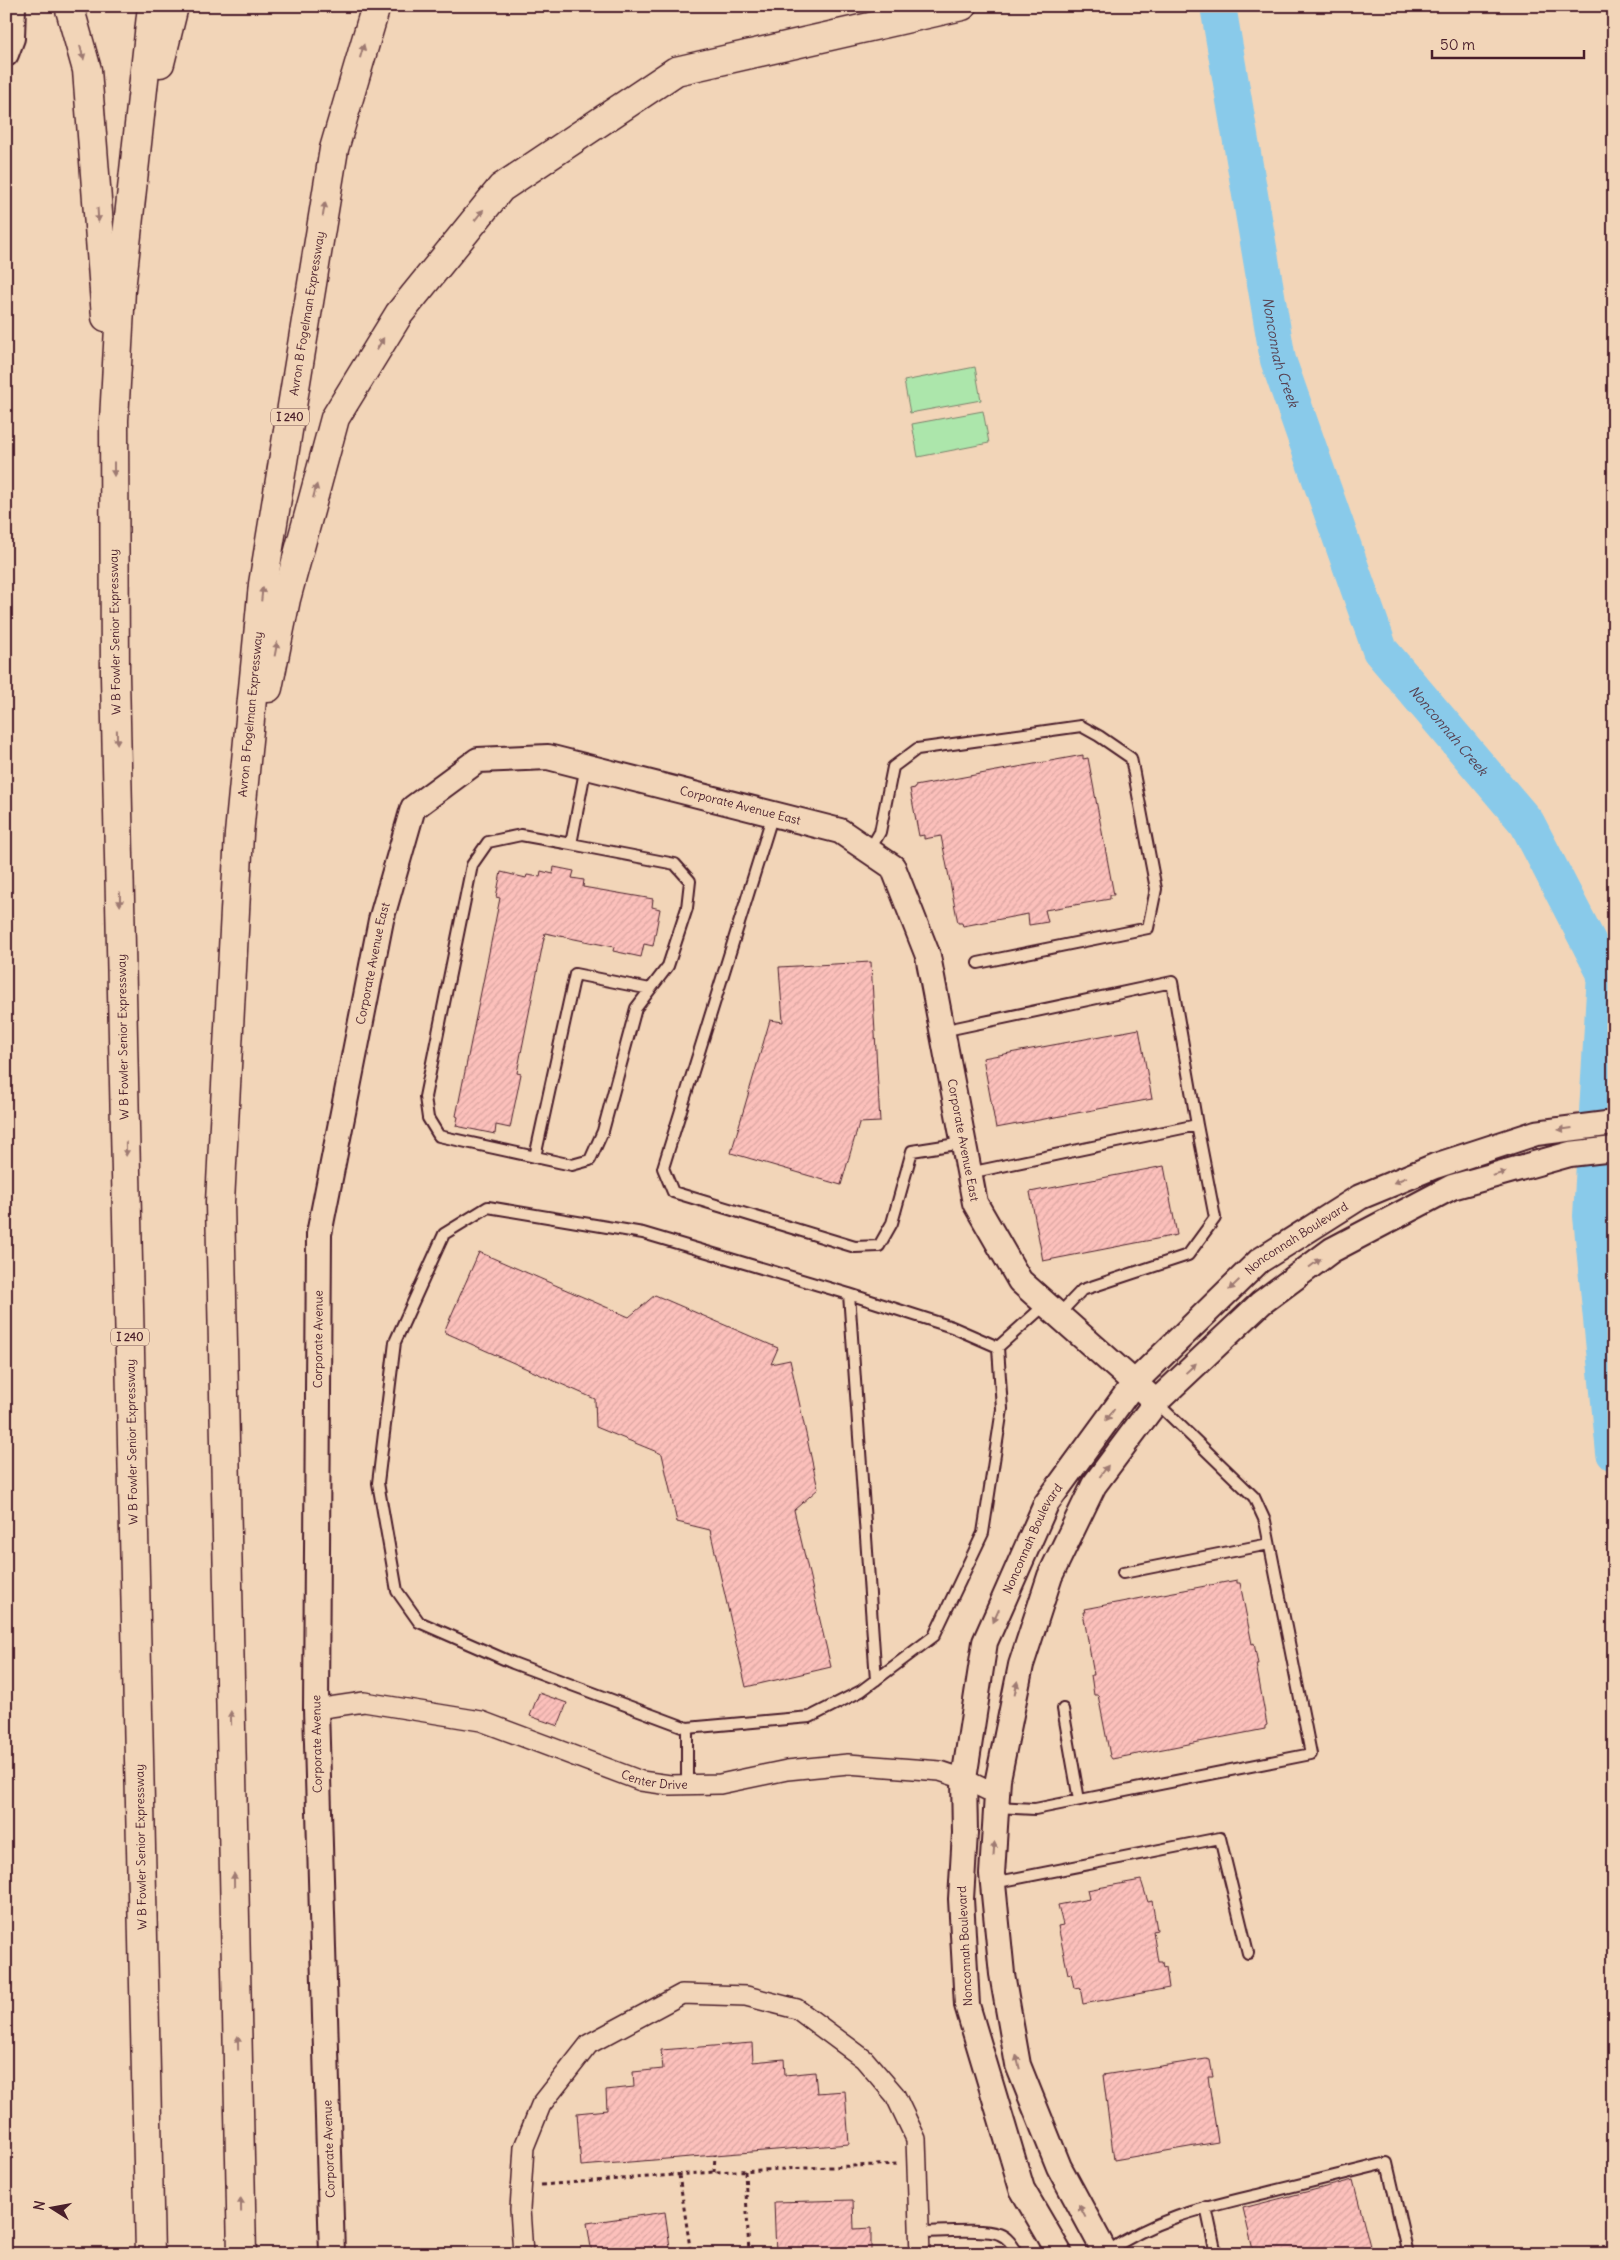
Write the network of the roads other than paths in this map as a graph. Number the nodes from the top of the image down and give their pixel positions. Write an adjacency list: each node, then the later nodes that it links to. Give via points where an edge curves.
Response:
1 (13, 6): 7 (street, via 12,38)
2 (69, 6): 9 (highway, one-way to 9, via 87,70)
3 (152, 6): 8 (highway, I 240)
4 (174, 6): 8 (highway)
5 (376, 6): 12 (highway, Avron B Fogelman Expressway / I 240, one-way to 5, via 263,584 334,149)
6 (953, 8): 12 (highway, one-way to 6, via 286,599 335,418 399,314 501,188 676,71)
7 (6, 54)
8 (135, 163): 9 (highway, I 240, via 121,290)
9 (114, 420): 45 (highway, W B Fowler Senior Expressway / I 240, one-way to 45, via 115,667)
10 (586, 766): 11 (street, Corporate Avenue East); 13 (lane); 24 (street, Corporate Avenue East, via 548,757 478,760 413,808 380,920)
11 (773, 814): 14 (street, Corporate Avenue East, via 840,830); 20 (lane, via 663,1168 673,1192 855,1247 879,1246 892,1223 912,1151)
12 (239, 834): 46 (highway, I 240, one-way to 12, via 220,1202)
13 (571, 844): 16 (lane, via 675,864 690,881 687,908 668,966); 22 (lane, via 521,835 496,840 488,842 472,865 425,1097 428,1118 439,1136)
14 (869, 851): 15 (lane, via 880,832 893,766 917,749 1081,726 1131,758 1156,889 1148,928); 17 (street, Corporate Avenue East, via 893,867 928,956)
15 (978, 963)
16 (650, 989): 22 (lane, via 636,1008 603,1132 590,1160 572,1165); 22 (lane, via 575,974)
17 (942, 1031): 19 (lane, via 1172,982); 20 (street, Corporate Avenue East)
18 (1614, 1123): 28 (street, Nonconnah Boulevard, one-way to 28, via 1536,1133 1445,1162 1360,1197 1259,1261)
19 (1197, 1125): 23 (lane); 26 (lane, via 1215,1218 1188,1255 1082,1290)
20 (963, 1143): 23 (street, Corporate Avenue East)
21 (1614, 1149): 29 (street, one-way to 21, via 1260,1304 1332,1250 1452,1187 1570,1154)
22 (535, 1157)
23 (969, 1173): 26 (street, Corporate Avenue East, via 975,1203 1020,1281)
24 (319, 1234): 33 (street, Corporate Avenue)
25 (849, 1294): 27 (lane); 32 (lane); 35 (lane, via 643,1233 488,1207 444,1234 395,1342 378,1483 397,1591 419,1622 513,1663)
26 (1052, 1309): 27 (lane); 28 (street, Corporate Avenue East)
27 (998, 1347): 32 (lane, via 1002,1409 983,1533 934,1636)
28 (1134, 1382): 29 (street, Corporate Avenue East); 36 (street, Nonconnah Boulevard, one-way to 36, via 1046,1504 985,1642)
29 (1156, 1402): 30 (lane, via 1254,1497 1264,1520); 39 (street, one-way to 29, via 998,1779 1021,1665 1050,1576 1094,1485)
30 (1269, 1544): 31 (lane); 38 (lane, via 1311,1754)
31 (1123, 1573)
32 (876, 1680): 35 (lane, via 810,1717)
33 (316, 1709): 37 (street, Center Drive, via 364,1702 481,1721 641,1782); 47 (street, Corporate Avenue)
34 (1063, 1709): 38 (lane)
35 (687, 1728): 37 (lane)
36 (964, 1779): 37 (street, Center Drive, via 940,1771 848,1764 787,1770 720,1784); 39 (street, Center Drive); 51 (street, Nonconnah Boulevard, via 961,1899 967,2005 1022,2189)
37 (687, 1784)
38 (1080, 1800): 39 (lane, via 1035,1809)
39 (997, 1801): 40 (street, one-way to 39)
40 (993, 1883): 41 (lane, via 1220,1838); 44 (street, one-way to 40, via 1058,2167 1018,2065 1002,1974)
41 (1248, 1953)
42 (1206, 2207): 44 (lane, via 1157,2223); 52 (lane); 53 (lane, via 1387,2163)
43 (919, 2232): 48 (street, via 916,2139 894,2095 864,2059 797,2009 746,1996 682,1994 589,2044 541,2105 524,2147 520,2209); 49 (street); 50 (lane, via 999,2234)
44 (1105, 2253)
45 (150, 2254)
46 (242, 2254)
47 (332, 2254)
48 (522, 2254)
49 (920, 2254)
50 (1018, 2254)
51 (1060, 2254)
52 (1216, 2254)
53 (1408, 2254)

